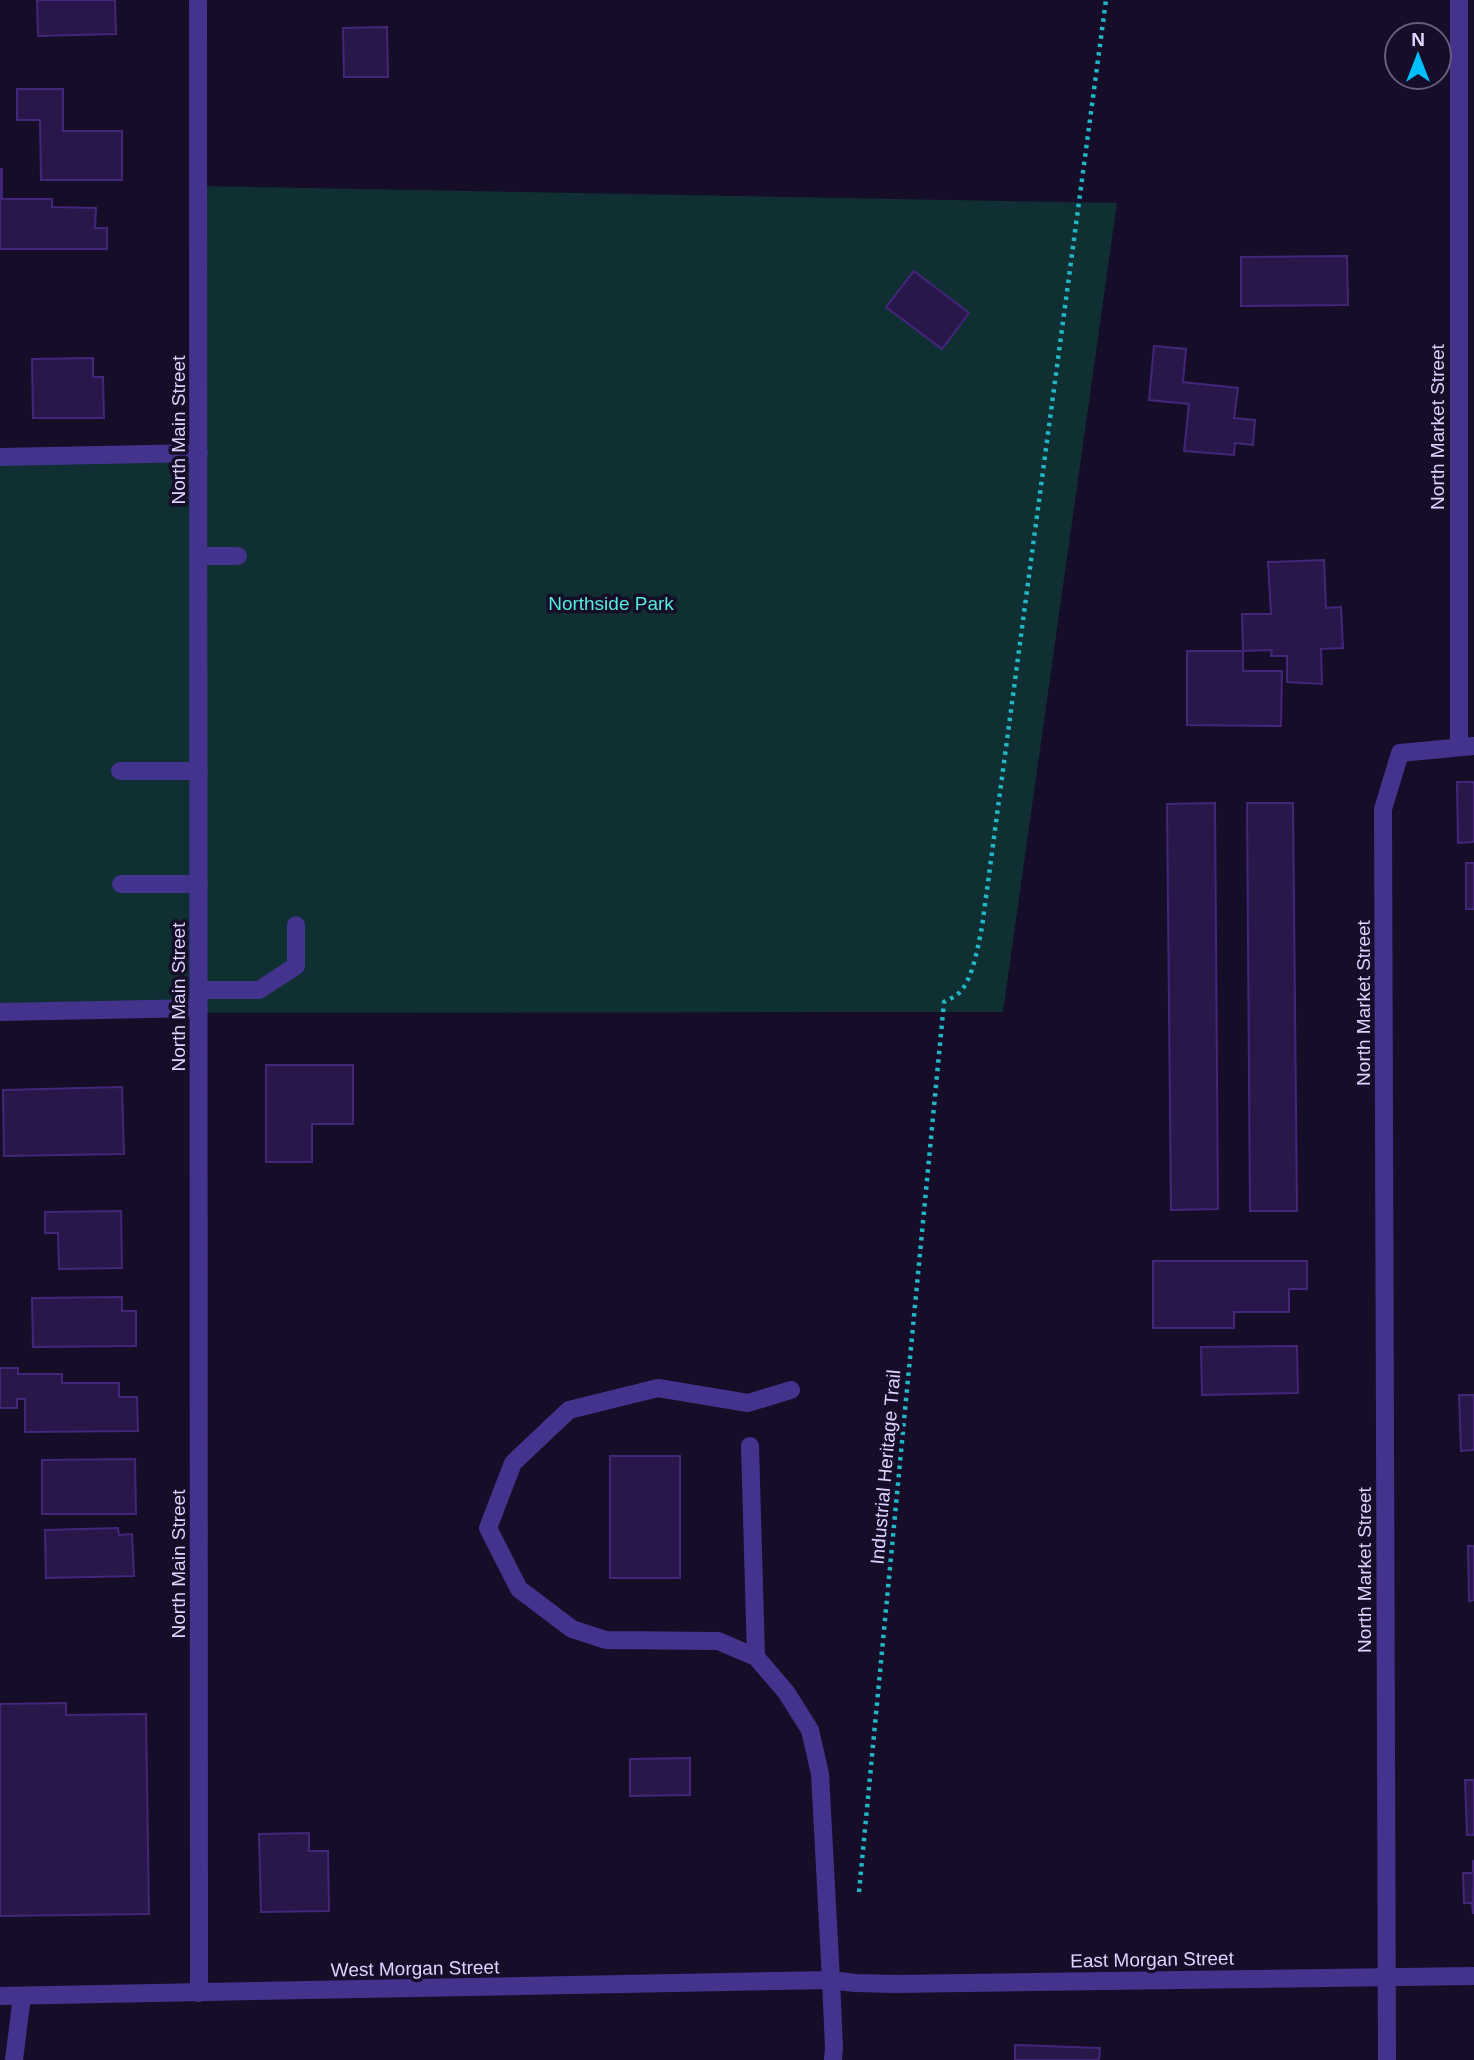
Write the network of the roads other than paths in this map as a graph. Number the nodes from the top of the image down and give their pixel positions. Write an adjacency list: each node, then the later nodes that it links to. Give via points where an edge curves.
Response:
1 (198, 0): 3 (street, North Main Street)
2 (1459, 0): 7 (street, North Market Street)
3 (199, 453): 4 (street); 5 (street, North Main Street)
4 (0, 457)
5 (199, 556): 6 (street); 9 (street, North Main Street)
6 (238, 556)
7 (1467, 746): 19 (street, North Market Street, via 1400,753 1383,809)
8 (120, 771): 9 (street)
9 (200, 771): 11 (street, North Main Street)
10 (121, 884): 11 (street)
11 (200, 884): 13 (street, North Main Street)
12 (296, 925): 13 (street, via 296,966 259,990)
13 (200, 1000): 14 (street); 21 (street, North Main Street)
14 (0, 1012)
15 (791, 1391): 17 (street, via 748,1402 658,1388 569,1410 513,1463 488,1528 519,1589 572,1629 606,1640 718,1641)
16 (750, 1446): 17 (street)
17 (755, 1657): 20 (street, via 786,1692 810,1730 820,1774)
18 (1474, 1976): 19 (street, East Morgan Street)
19 (1387, 1977): 20 (street, East Morgan Street, via 895,1984); 26 (street, North Market Street)
20 (831, 1980): 21 (street, West Morgan Street); 25 (street)
21 (200, 1993): 23 (street, West Morgan Street)
22 (0, 1996): 23 (street, West Morgan Street)
23 (22, 1996): 24 (street)
24 (14, 2060)
25 (833, 2060)
26 (1387, 2060)

